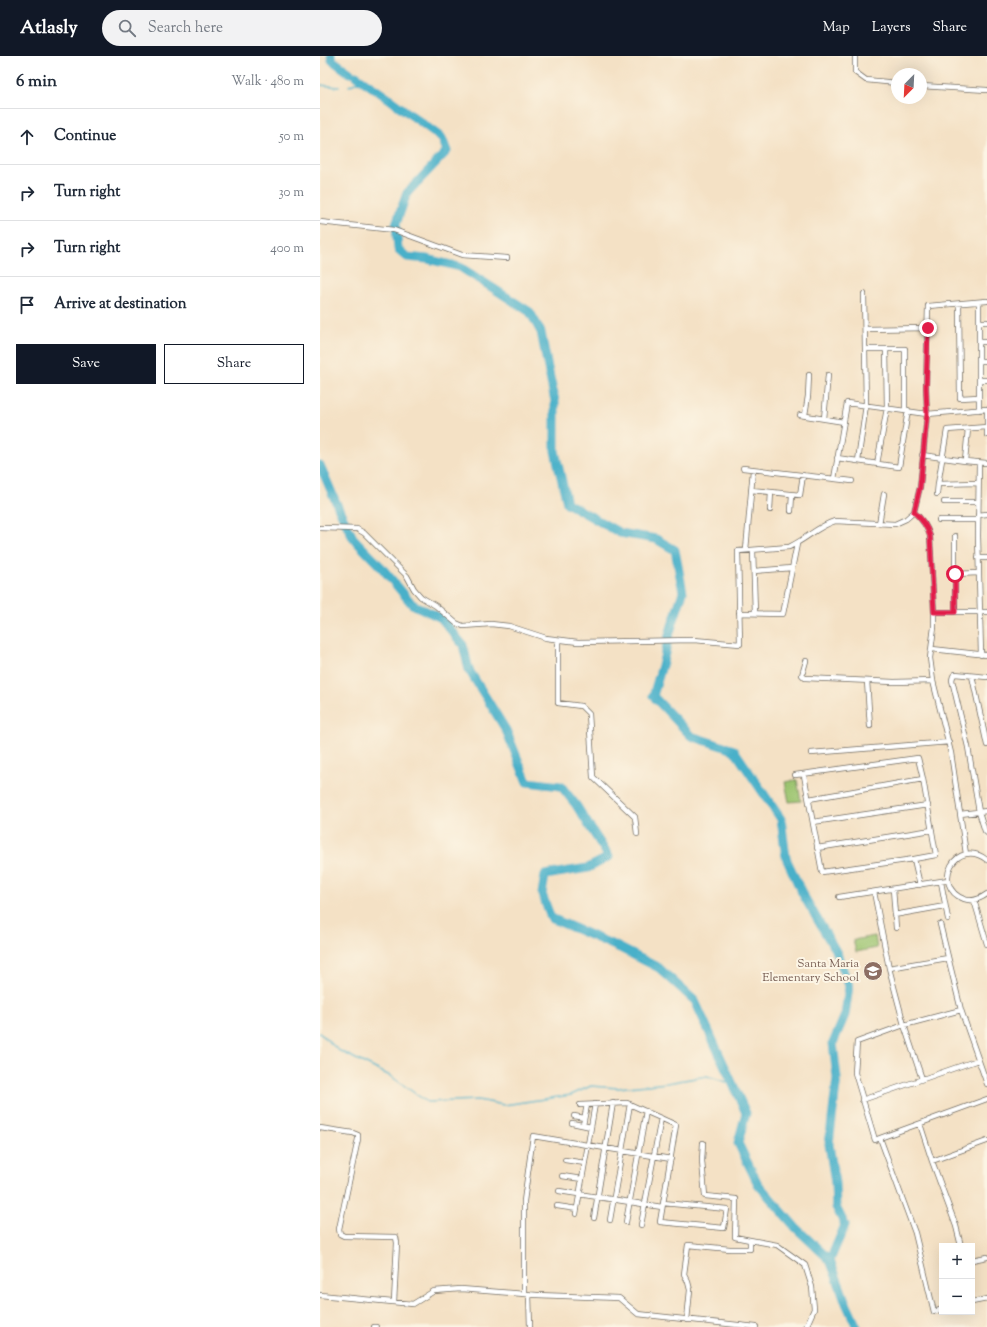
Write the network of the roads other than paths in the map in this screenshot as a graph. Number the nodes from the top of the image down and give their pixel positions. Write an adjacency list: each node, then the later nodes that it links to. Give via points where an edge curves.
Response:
1 (855, 56): 2 (street, via 856,72 866,80)
2 (891, 82)
3 (927, 86): 4 (street)
4 (987, 90)
5 (320, 222): 6 (street, via 394,230 462,256)
6 (507, 258)
7 (864, 294): 14 (street)
8 (979, 302): 9 (street); 10 (street); 11 (street)
9 (987, 302)
10 (959, 304): 13 (street, via 928,306); 25 (street, via 960,398)
11 (979, 322): 12 (street); 15 (street)
12 (987, 322)
13 (928, 328): 14 (street); 31 (street)
14 (865, 329): 17 (street)
15 (979, 342): 16 (street); 19 (street)
16 (987, 342)
17 (865, 349): 18 (street); 26 (street)
18 (886, 349): 27 (street); 29 (street, via 905,349)
19 (980, 361): 20 (street); 23 (street)
20 (987, 361)
21 (808, 375): 32 (street, via 808,396 803,415)
22 (828, 375): 32 (street)
23 (979, 380): 24 (street); 25 (street)
24 (987, 380)
25 (979, 397): 30 (street)
26 (866, 406): 27 (street); 33 (street, via 847,403); 40 (street)
27 (887, 408): 29 (street); 44 (street)
28 (987, 409): 30 (street); 35 (street)
29 (907, 410): 31 (street); 44 (street, via 899,467)
30 (979, 410): 31 (street)
31 (927, 414): 37 (street)
32 (824, 419): 33 (street)
33 (844, 422): 38 (street)
34 (968, 428): 35 (street); 39 (street, via 947,430); 41 (street)
35 (987, 428): 36 (street)
36 (987, 435)
37 (922, 455): 39 (street); 61 (street, via 920,487)
38 (837, 458): 40 (street); 48 (street)
39 (943, 459): 41 (street); 51 (street)
40 (858, 461): 44 (street)
41 (965, 462): 42 (street)
42 (978, 463): 43 (street); 50 (street)
43 (987, 463)
44 (877, 464)
45 (743, 468): 46 (street)
46 (753, 470): 47 (street); 52 (street)
47 (803, 476): 48 (street); 54 (street, via 800,495)
48 (834, 479): 49 (street)
49 (852, 481)
50 (978, 483): 51 (street); 58 (street)
51 (938, 484): 56 (street)
52 (751, 490): 53 (street); 69 (street)
53 (771, 492): 54 (street); 59 (street)
54 (792, 494): 60 (street)
55 (884, 494): 65 (street)
56 (937, 494)
57 (944, 502): 58 (street)
58 (978, 502): 63 (street)
59 (770, 510)
60 (791, 511)
61 (914, 512): 65 (street, via 896,524); 77 (street, via 925,524 930,536)
62 (987, 514): 63 (street)
63 (978, 517): 64 (street); 71 (street)
64 (938, 520)
65 (879, 524): 68 (street, via 835,521)
66 (320, 528): 83 (street, via 352,528 364,533 407,576 421,597 456,623 463,626 509,626)
67 (955, 536): 76 (street)
68 (797, 544): 70 (street); 73 (street)
69 (746, 550): 70 (street); 81 (street, via 738,551)
70 (753, 550): 74 (street)
71 (978, 558): 72 (street); 75 (street)
72 (987, 558)
73 (792, 568): 74 (street); 82 (street, via 783,614)
74 (754, 571): 82 (street)
75 (978, 573): 76 (street); 79 (street)
76 (955, 574): 78 (street)
77 (934, 612): 78 (street); 84 (street)
78 (955, 612): 79 (street)
79 (980, 612): 80 (street); 85 (street)
80 (987, 612)
81 (739, 613): 82 (street); 83 (street, via 740,644 694,640)
82 (755, 613)
83 (558, 640): 107 (street, via 558,703 581,706 589,714 593,777 635,817)
84 (932, 649): 85 (street); 91 (street, via 930,658)
85 (981, 655): 86 (street)
86 (987, 655)
87 (806, 662): 90 (street, via 802,675 805,678)
88 (972, 676): 89 (street); 94 (street); 102 (street, via 956,674 952,680)
89 (987, 677)
90 (867, 681): 91 (street); 92 (street)
91 (933, 681): 93 (street)
92 (870, 726)
93 (949, 742): 95 (street); 103 (street)
94 (987, 745)
95 (812, 753)
96 (804, 774): 97 (street); 98 (street, via 918,758); 99 (street)
97 (795, 775)
98 (923, 779): 99 (street); 100 (street)
99 (809, 800): 104 (street)
100 (928, 805): 104 (street); 105 (street)
101 (987, 811): 102 (street)
102 (980, 812): 103 (street); 106 (street)
103 (960, 814): 109 (street)
104 (813, 822): 108 (street)
105 (932, 830): 108 (street); 110 (street, via 936,855)
106 (986, 831)
107 (637, 834)
108 (817, 848): 110 (street, via 822,872)
109 (966, 854): 111 (street, via 982,856); 112 (street, via 952,863)
110 (914, 859): 114 (street)
111 (987, 860)
112 (948, 880): 113 (street); 119 (street, via 959,896 966,900)
113 (941, 882): 114 (street); 120 (street)
114 (920, 885): 115 (street)
115 (893, 889): 116 (street); 121 (street)
116 (874, 892): 118 (street); 127 (street)
117 (987, 894): 119 (street)
118 (839, 897)
119 (974, 900): 125 (street)
120 (945, 906): 121 (street); 122 (street)
121 (894, 915): 124 (street)
122 (948, 919)
123 (940, 924): 126 (street)
124 (896, 928)
125 (987, 944)
126 (948, 958): 127 (street); 128 (street)
127 (889, 968): 129 (street)
128 (961, 1010): 129 (street); 130 (street)
129 (904, 1025): 131 (street); 134 (street, via 857,1042 855,1073)
130 (978, 1060): 131 (street); 132 (street)
131 (922, 1079): 134 (street)
132 (987, 1084)
133 (987, 1099): 145 (street)
134 (862, 1100): 149 (street, via 874,1140)
135 (613, 1103): 136 (street); 137 (street); 153 (street)
136 (595, 1104): 139 (street); 147 (street)
137 (630, 1104): 140 (street); 154 (street)
138 (580, 1105): 139 (street)
139 (586, 1105): 142 (street)
140 (646, 1111): 143 (street); 155 (street)
141 (574, 1116): 142 (street)
142 (584, 1118): 146 (street)
143 (661, 1118): 156 (street); 157 (street, via 676,1125)
144 (572, 1123): 146 (street)
145 (920, 1124): 149 (street); 159 (street)
146 (583, 1125): 147 (street)
147 (591, 1127): 152 (street)
148 (320, 1128): 183 (street, via 358,1135 340,1234 396,1237)
149 (880, 1138): 184 (street, via 915,1233 934,1312)
150 (987, 1141): 159 (street)
151 (703, 1144): 175 (street, via 705,1196 736,1199 735,1237)
152 (588, 1145): 153 (street); 160 (street); 179 (street, via 533,1136 524,1201)
153 (606, 1148): 154 (street); 165 (street)
154 (622, 1151): 155 (street); 166 (street)
155 (638, 1154): 156 (street); 167 (street)
156 (654, 1156): 157 (street); 168 (street)
157 (671, 1159): 169 (street)
158 (565, 1160): 160 (street)
159 (932, 1161): 176 (street)
160 (585, 1163): 162 (street)
161 (562, 1176): 162 (street)
162 (582, 1179): 164 (street)
163 (559, 1191): 164 (street)
164 (580, 1194): 165 (street); 170 (street, via 577,1212)
165 (598, 1197): 166 (street); 171 (street)
166 (614, 1200): 167 (street); 172 (street)
167 (629, 1202): 168 (street); 173 (street)
168 (645, 1205): 169 (street); 174 (street)
169 (663, 1205): 169 (street, via 660,1222 724,1228 726,1209)
170 (557, 1206)
171 (594, 1218)
172 (610, 1220)
173 (626, 1222)
174 (641, 1225)
175 (750, 1240): 185 (street, via 750,1249 730,1250 688,1245 684,1274 690,1290); 188 (street, via 778,1245 804,1265 812,1287 814,1309)
176 (960, 1243)
177 (987, 1257): 178 (street)
178 (975, 1259)
179 (527, 1294): 183 (street, via 461,1289 434,1291 413,1304); 185 (street, via 619,1298 638,1314); 186 (street)
180 (320, 1296): 183 (street)
181 (987, 1299): 182 (street)
182 (975, 1301)
183 (394, 1302)
184 (939, 1310)
185 (687, 1320): 187 (street)
186 (530, 1327)
187 (756, 1327)
188 (806, 1327)

